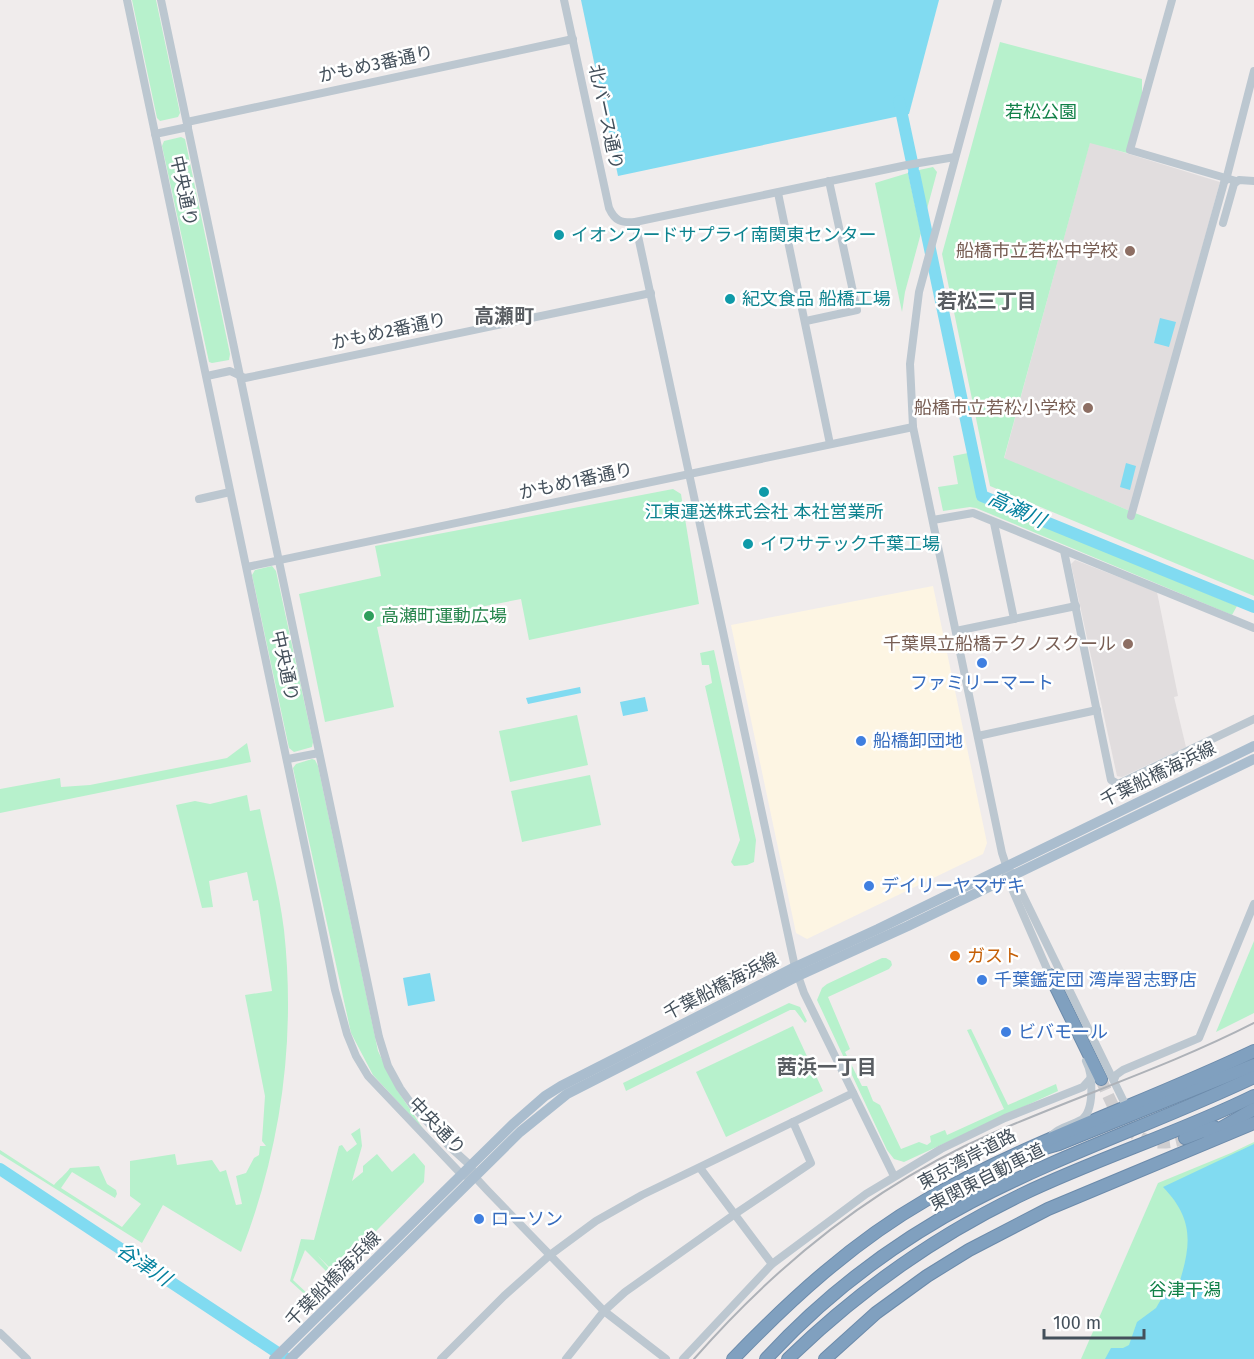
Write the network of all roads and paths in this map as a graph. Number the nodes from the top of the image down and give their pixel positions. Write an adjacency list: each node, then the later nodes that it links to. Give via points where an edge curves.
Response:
1 (127, 0): 9 (street, 中央通り)
2 (161, 0): 8 (street, 中央通り)
3 (564, 0): 6 (street, 北バース通り)
4 (998, 0): 10 (street)
5 (1172, 0): 11 (street, via 1130,150)
6 (573, 39): 8 (street, かもめ3番通り); 16 (street, 北バース通り, via 609,208 620,222)
7 (1254, 71): 11 (street)
8 (187, 124): 9 (street, かもめ3番通り); 21 (street, 中央通り)
9 (155, 134): 20 (street, 中央通り)
10 (955, 157): 12 (street); 22 (street, via 919,292 910,353)
11 (1225, 179): 13 (street); 27 (street)
12 (828, 181): 15 (street); 19 (street, via 857,310)
13 (1236, 181): 14 (street); 17 (street)
14 (1254, 181)
15 (778, 193): 16 (street); 19 (street)
16 (635, 222): 18 (street)
17 (1223, 223)
18 (651, 293): 21 (street, かもめ2番通り); 24 (street)
19 (806, 321): 23 (street)
20 (207, 376): 21 (street, かもめ2番通り, via 230,371); 25 (street, 中央通り)
21 (240, 376): 31 (street, 中央通り)
22 (913, 426): 23 (street, かもめ1番通り); 28 (street)
23 (830, 444): 24 (street, かもめ1番通り)
24 (690, 474): 31 (street, かもめ1番通り); 46 (street)
25 (230, 492): 26 (street); 32 (street, 中央通り)
26 (200, 500)
27 (1131, 516)
28 (933, 520): 29 (street, via 973,513); 36 (street)
29 (994, 523): 30 (street); 34 (street)
30 (1064, 551): 33 (street); 35 (street)
31 (278, 561): 32 (street, かもめ1番通り); 41 (street, 中央通り)
32 (247, 567): 42 (street, 中央通り)
33 (1076, 606): 34 (street); 37 (street)
34 (1014, 619): 36 (street)
35 (1254, 628)
36 (956, 631): 39 (street)
37 (1097, 710): 38 (street, via 1112,780 1118,784); 39 (street)
38 (1254, 719)
39 (978, 736): 44 (street)
40 (1254, 746): 44 (main road, 千葉船橋海浜線)
41 (319, 753): 42 (street); 68 (street, 中央通り, via 382,1050 393,1077 413,1106)
42 (288, 759): 69 (street, 中央通り, via 338,1003 356,1056 375,1085)
43 (1254, 759): 44 (main road, 千葉船橋海浜線)
44 (1008, 873): 46 (main road, 千葉船橋海浜線, via 878,929); 47 (street); 50 (street)
45 (1254, 904): 51 (street, via 1201,1034 1196,1040)
46 (797, 971): 55 (street); 68 (main road, 千葉船橋海浜線, via 561,1086 513,1124)
47 (1050, 975): 53 (highway, via 1082,1038)
48 (1254, 1051): 59 (highway, 東京湾岸道路)
49 (1254, 1065): 60 (highway)
50 (1106, 1066): 51 (street); 54 (street)
51 (1123, 1070): 54 (street)
52 (1254, 1077): 85 (highway, 東関東自動車道, via 970,1203 854,1278)
53 (1096, 1078): 56 (street); 58 (street)
54 (1114, 1080): 59 (street)
55 (853, 1093): 62 (street); 70 (street)
56 (1067, 1094): 58 (street, via 1080,1091); 70 (street, via 1005,1118)
57 (1254, 1096): 86 (highway, 東関東自動車道, via 977,1216 889,1272 831,1318)
58 (1091, 1097): 64 (street, via 1086,1116)
59 (1126, 1106): 60 (highway, via 1133,1112); 64 (highway, 東京湾岸道路)
60 (1150, 1107): 66 (highway, via 1059,1144)
61 (1254, 1109): 65 (highway); 74 (highway, via 1213,1133 1030,1211)
62 (793, 1122): 67 (street); 71 (street, via 811,1163)
63 (1254, 1123): 74 (highway, via 1048,1209)
64 (1051, 1137): 66 (highway, 東京湾岸道路)
65 (1185, 1138)
66 (1029, 1147): 84 (highway, 東京湾岸道路, via 925,1200 841,1258)
67 (700, 1168): 71 (street); 72 (street, via 596,1221)
68 (472, 1171): 69 (main road, 千葉船橋海浜線); 72 (street, 中央通り); 77 (main road, 千葉船橋海浜線)
69 (462, 1175): 77 (main road, 千葉船橋海浜線)
70 (894, 1176): 73 (street)
71 (735, 1214): 73 (street); 75 (street)
72 (550, 1255): 75 (street, 中央通り); 80 (street)
73 (772, 1264): 83 (street)
74 (945, 1264): 87 (highway, via 876,1313)
75 (604, 1311): 81 (street); 82 (street, 中央通り)
76 (0, 1333): 79 (street)
77 (291, 1352): 78 (main road, 千葉船橋海浜線)
78 (276, 1357)
79 (27, 1359)
80 (441, 1359)
81 (566, 1359)
82 (666, 1359)
83 (683, 1359)
84 (733, 1359)
85 (766, 1359)
86 (788, 1359)
87 (825, 1359)

